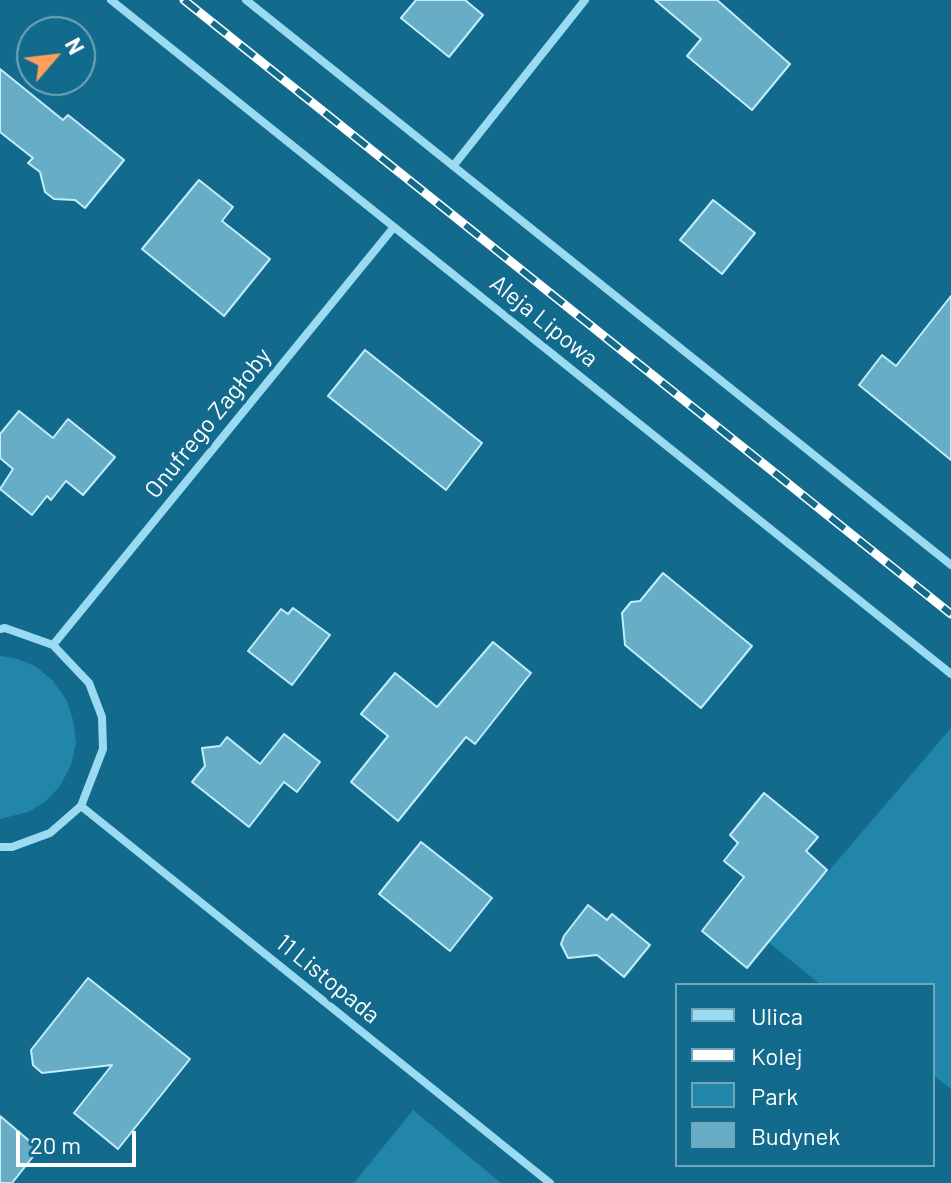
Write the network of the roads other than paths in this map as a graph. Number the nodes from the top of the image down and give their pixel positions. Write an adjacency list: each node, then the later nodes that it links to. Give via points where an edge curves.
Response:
1 (111, 0): 5 (street, Aleja Lipowa)
2 (246, 0): 4 (street)
3 (585, 0): 4 (street)
4 (454, 165): 6 (street)
5 (394, 227): 8 (street, Onufrego Zagłoby); 9 (street, Aleja Lipowa)
6 (951, 565)
7 (0, 629): 8 (street)
8 (53, 645): 10 (street, via 89,683 102,717 103,749)
9 (951, 674)
10 (81, 806): 11 (street, via 50,833); 12 (street, 11 Listopada)
11 (0, 847)
12 (550, 1183)

